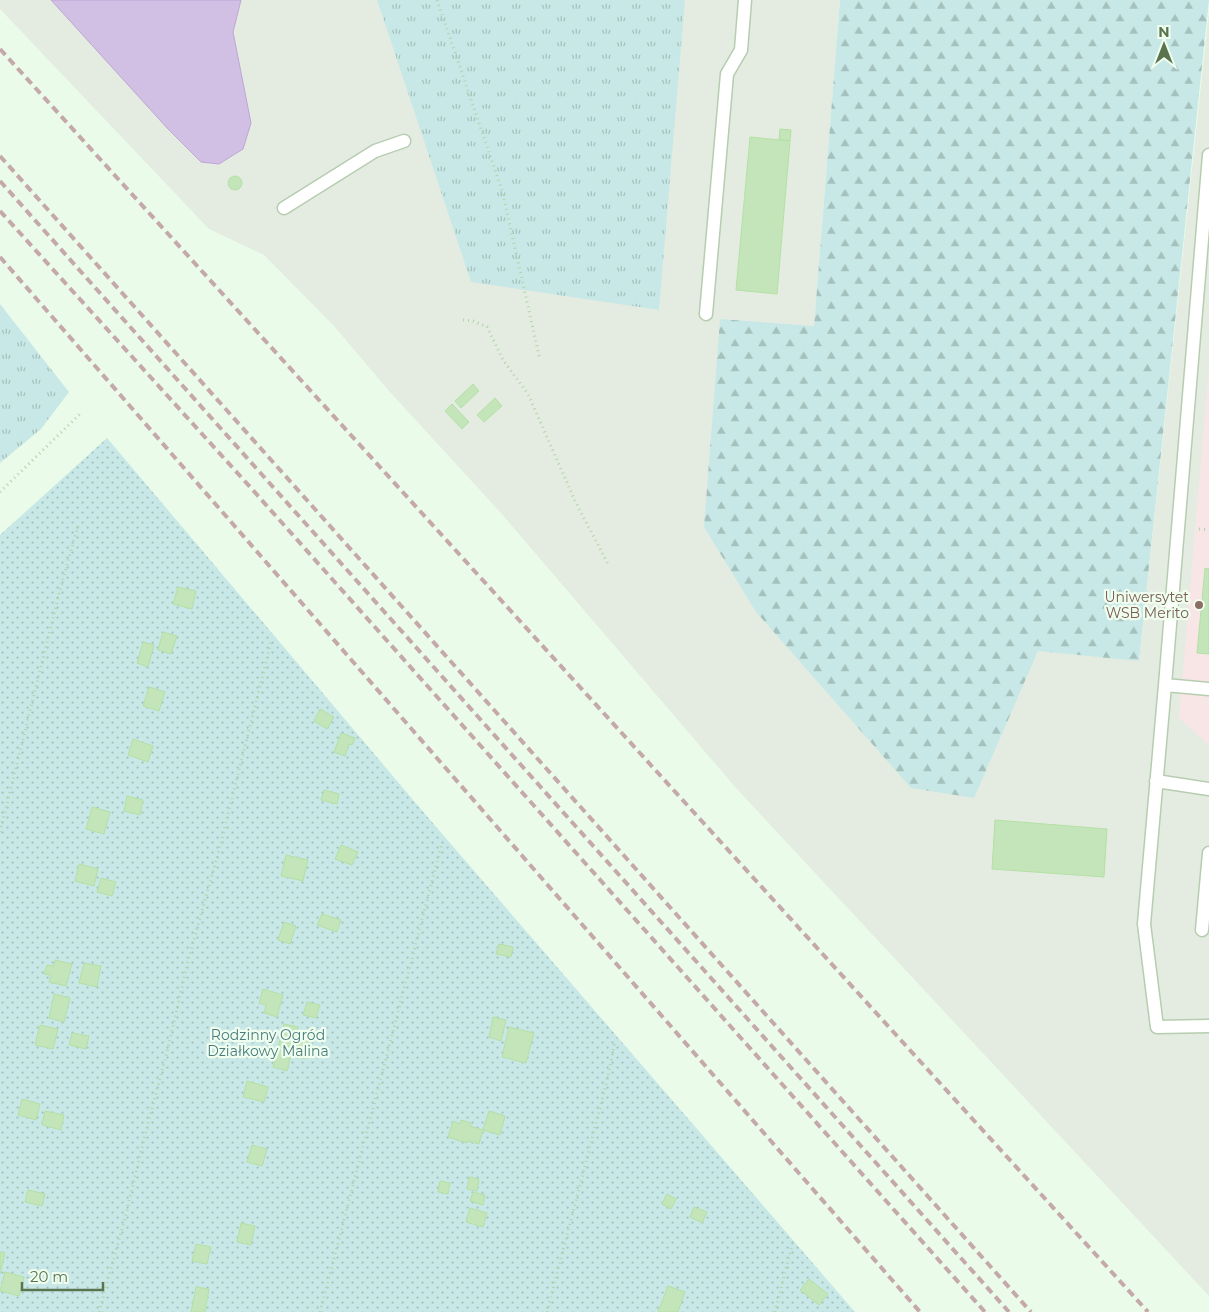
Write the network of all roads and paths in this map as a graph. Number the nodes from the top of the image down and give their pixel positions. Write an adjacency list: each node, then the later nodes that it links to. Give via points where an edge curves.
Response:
1 (437, 0): 9 (path, via 502,190)
2 (745, 0): 7 (lane, via 741,50 727,74)
3 (404, 141): 5 (lane, via 376,151)
4 (1209, 155): 6 (lane)
5 (284, 208)
6 (1203, 290): 15 (lane)
7 (706, 314)
8 (463, 320): 13 (path, via 487,327 504,360 528,394 576,503)
9 (540, 360)
10 (80, 413): 11 (path)
11 (0, 492)
12 (78, 526): 19 (path)
13 (608, 564)
14 (271, 642): 26 (path)
15 (1166, 685): 16 (lane); 17 (lane)
16 (1209, 689)
17 (1156, 781): 18 (lane); 23 (lane, via 1144,924 1157,1027)
18 (1209, 789)
19 (0, 832)
20 (442, 843): 27 (path)
21 (1209, 853): 22 (lane)
22 (1202, 930)
23 (1209, 1026)
24 (615, 1042): 28 (path)
25 (793, 1241): 29 (path)
26 (100, 1312)
27 (320, 1312)
28 (547, 1312)
29 (775, 1312)

